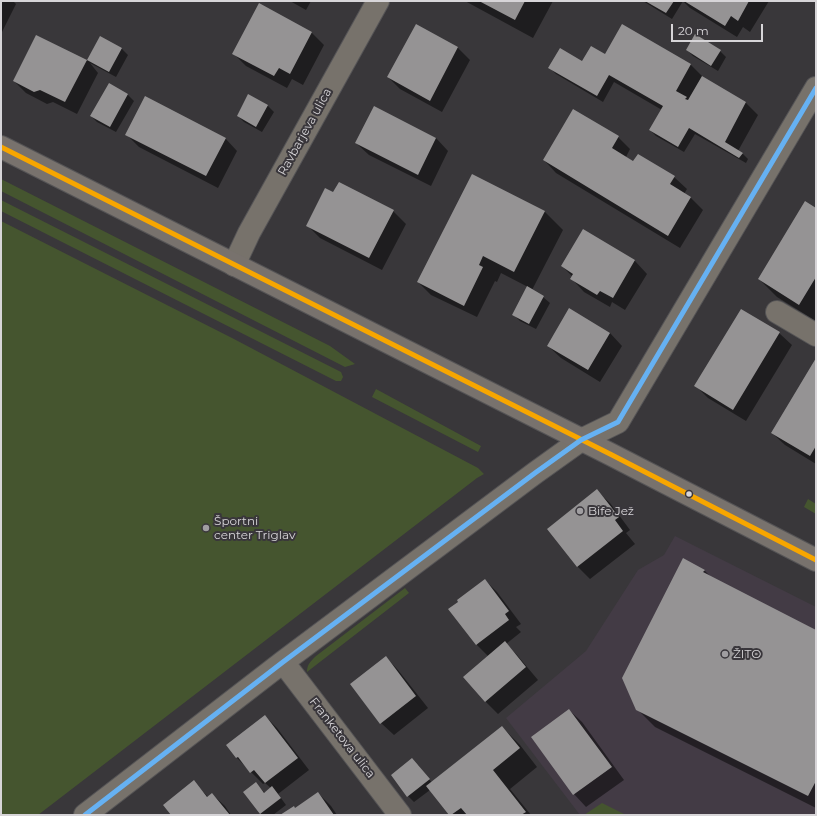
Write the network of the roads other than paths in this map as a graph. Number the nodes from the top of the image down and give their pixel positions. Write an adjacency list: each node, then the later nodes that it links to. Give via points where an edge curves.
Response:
1 (378, 1): 4 (street, Ravbarjeva ulica, via 249,233)
2 (816, 88): 7 (street, via 618,422)
3 (1, 147): 4 (main road)
4 (234, 265): 7 (main road)
5 (777, 312): 6 (street)
6 (816, 335)
7 (581, 440): 8 (main road); 9 (street)
8 (816, 560)
9 (283, 662): 10 (street); 11 (street, Franketova ulica)
10 (85, 815)
11 (400, 815)

